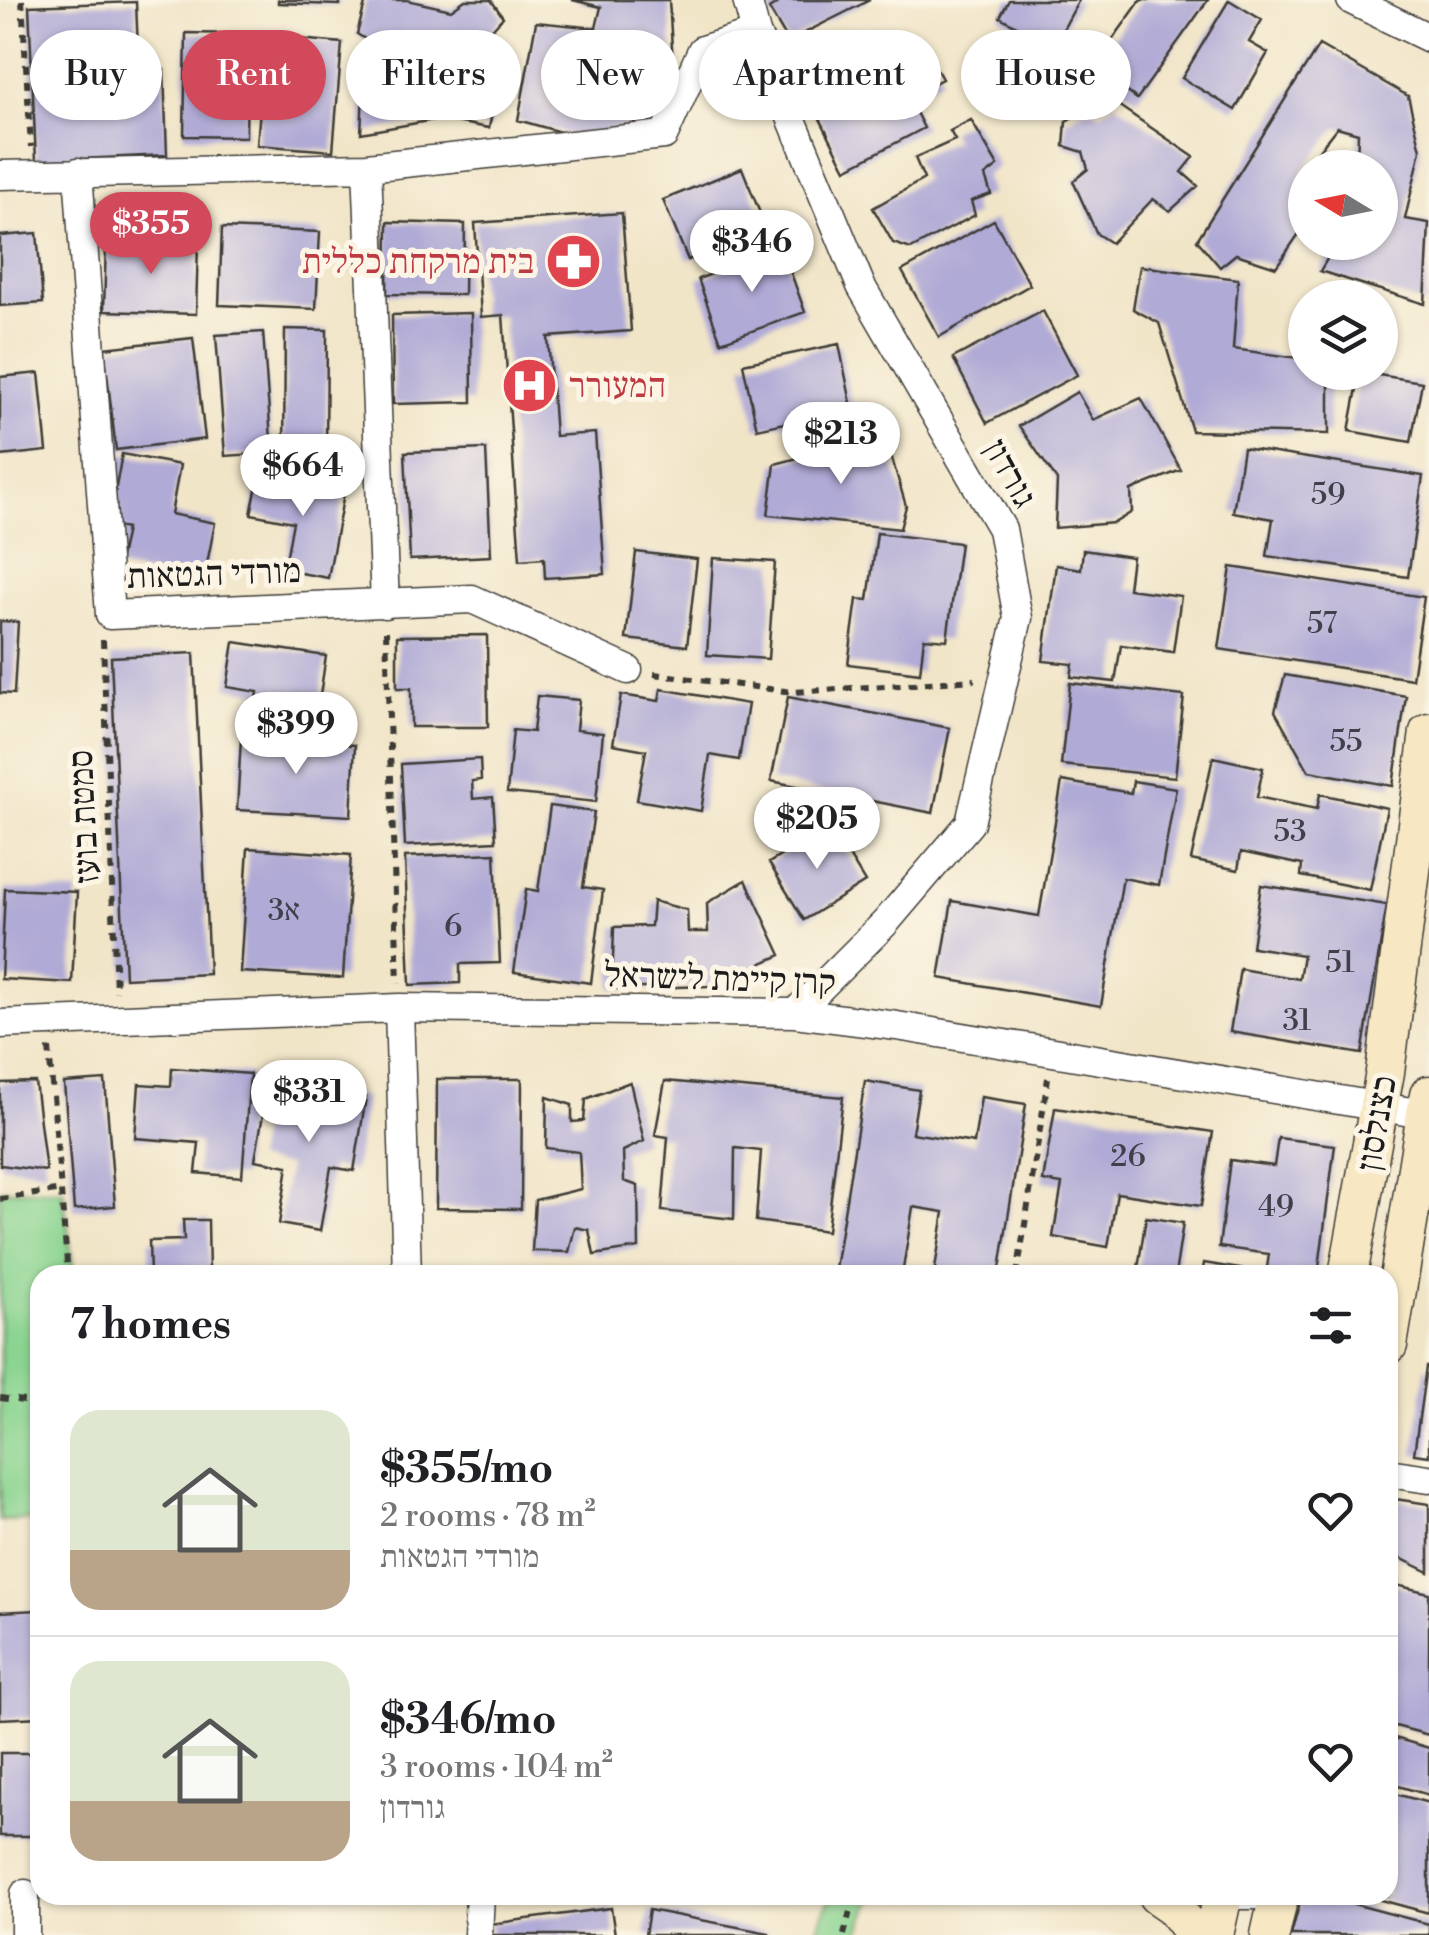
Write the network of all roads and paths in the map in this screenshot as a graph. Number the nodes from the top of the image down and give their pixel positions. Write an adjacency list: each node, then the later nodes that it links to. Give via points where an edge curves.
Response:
1 (22, 0): 10 (path)
2 (747, 0): 4 (street, גורדון)
3 (1352, 0): 5 (street)
4 (755, 30)
5 (1429, 38)
6 (699, 57): 8 (street, via 664,135)
7 (792, 120): 15 (street, גורדון, via 860,286 1002,529 1018,618)
8 (367, 166): 9 (street); 12 (street)
9 (78, 172): 10 (street); 13 (street, מורדי הגטאות)
10 (32, 174): 11 (street)
11 (0, 175)
12 (385, 604): 13 (street, מורדי הגטאות); 14 (street, מורדי הגטאות, via 472,599); 17 (path)
13 (110, 614): 19 (path, סמטת בועז, via 101,647)
14 (628, 670): 15 (path, via 793,692)
15 (1004, 678): 18 (street, גורדון, via 970,822 885,923)
16 (1429, 732): 23 (street, כצנלסון)
17 (398, 1008): 18 (street, קרן קיימת לישראל); 19 (street, קרן קיימת לישראל); 28 (street)
18 (795, 1013): 22 (street, קרן קיימת לישראל)
19 (118, 1019): 20 (street, קרן קיימת לישראל)
20 (47, 1022): 21 (street, קרן קיימת לישראל); 25 (path)
21 (0, 1024)
22 (1052, 1052): 23 (street, קרן קיימת לישראל); 29 (path)
23 (1378, 1106): 24 (street, קרן קיימת לישראל); 30 (street, כצנלסון)
24 (1428, 1108): 31 (street, כצנלסון)
25 (63, 1190): 26 (path); 27 (path)
26 (0, 1199)
27 (67, 1265)
28 (406, 1265)
29 (1020, 1265)
30 (1350, 1265)
31 (1398, 1286)
32 (0, 1398): 33 (path)
33 (30, 1401)
34 (1398, 1474): 35 (street)
35 (1429, 1479)
36 (22, 1894): 42 (street)
37 (480, 1905): 43 (street)
38 (852, 1905): 44 (path)
39 (1169, 1905): 45 (street)
40 (1225, 1905): 46 (street)
41 (1277, 1905): 47 (street)
42 (26, 1935)
43 (478, 1935)
44 (844, 1935)
45 (1195, 1935)
46 (1214, 1935)
47 (1270, 1935)

